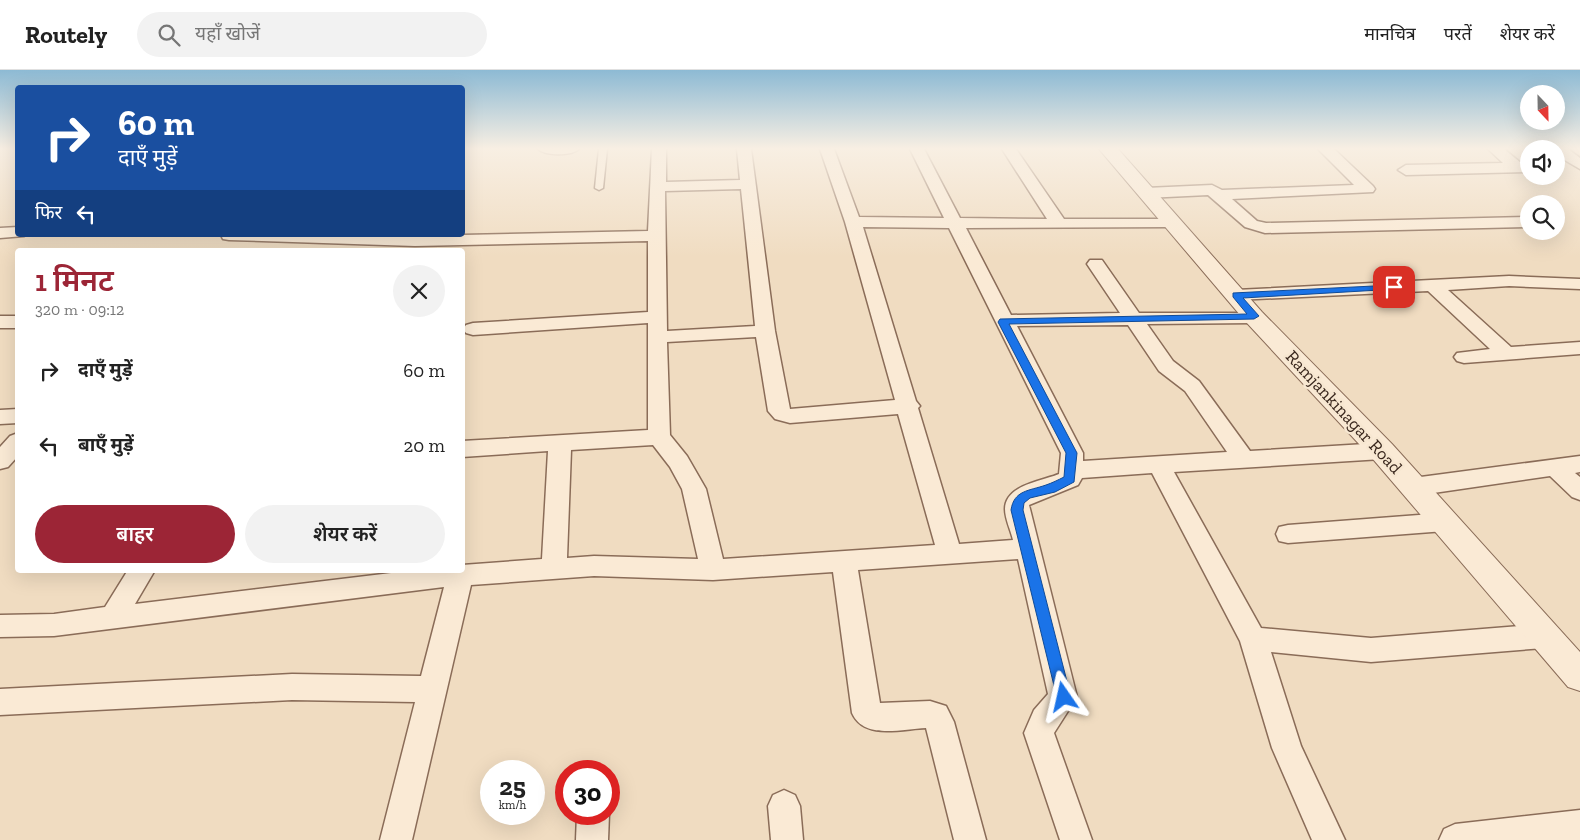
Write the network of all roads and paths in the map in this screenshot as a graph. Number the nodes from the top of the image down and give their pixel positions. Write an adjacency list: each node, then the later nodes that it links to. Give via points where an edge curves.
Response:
1 (748, 184): 35 (street)
2 (599, 185): 10 (lane)
3 (720, 185): 9 (street)
4 (840, 185): 13 (street)
5 (935, 185): 14 (street)
6 (1033, 185): 17 (street)
7 (1139, 185): 11 (street, Ramjankinagar Road)
8 (1362, 185): 12 (street, via 1367,190)
9 (658, 187): 20 (street)
10 (599, 188)
11 (1146, 193): 12 (street, via 1205,190); 15 (street, Ramjankinagar Road)
12 (1219, 195): 16 (street, via 1251,224 1265,228)
13 (853, 222): 14 (street); 39 (street)
14 (954, 222): 17 (street); 32 (street)
15 (1171, 222): 17 (street); 27 (street, Ramjankinagar Road)
16 (1520, 222)
17 (1059, 224)
18 (0, 232): 19 (street)
19 (15, 232)
20 (656, 236): 22 (street, via 415,241); 33 (street)
21 (250, 237): 23 (street)
22 (322, 237)
23 (240, 248)
24 (1096, 264): 29 (street)
25 (1580, 284): 26 (street)
26 (1434, 285): 27 (street); 37 (street)
27 (1236, 295): 28 (street, Ramjankinagar Road)
28 (1254, 316): 29 (street); 46 (street, Ramjankinagar Road)
29 (1134, 319): 32 (street); 47 (street, via 1166,366 1192,386)
30 (0, 322): 31 (street)
31 (15, 322)
32 (1003, 322): 52 (street, via 1072,453)
33 (657, 327): 34 (street); 35 (street); 42 (street)
34 (473, 329)
35 (765, 331): 39 (street, via 779,411 783,414)
36 (1579, 349): 37 (street)
37 (1508, 354): 38 (street)
38 (1464, 357)
39 (909, 406): 58 (street)
40 (15, 416): 41 (street)
41 (0, 417)
42 (659, 438): 43 (street); 61 (street, via 680,462 694,489)
43 (560, 442): 45 (street); 60 (street)
44 (15, 444): 48 (street)
45 (465, 449)
46 (1382, 451): 47 (street); 53 (street, Ramjankinagar Road)
47 (1244, 459): 50 (street)
48 (0, 462)
49 (1580, 464): 51 (street)
50 (1159, 465): 52 (street); 68 (street)
51 (1555, 467): 53 (street); 54 (street)
52 (1070, 470): 57 (street, via 1070,479 1018,501 1017,510)
53 (1413, 487): 55 (street, Ramjankinagar Road)
54 (1580, 491)
55 (1445, 522): 56 (street); 67 (street, Ramjankinagar Road)
56 (1288, 534)
57 (1028, 549): 58 (street); 80 (street, via 1064,697 1044,720 1039,733)
58 (950, 554): 59 (street)
59 (844, 562): 61 (street); 79 (street, via 867,713 872,718 936,716)
60 (554, 569): 61 (street, via 594,566); 63 (street)
61 (713, 570)
62 (140, 573): 65 (street)
63 (460, 575): 64 (street); 70 (street)
64 (367, 578): 65 (street)
65 (113, 618): 66 (street, via 54,625)
66 (0, 626)
67 (1544, 636): 68 (street, via 1371,650); 69 (street, Ramjankinagar Road)
68 (1253, 640): 81 (street, via 1287,748)
69 (1580, 676)
70 (432, 689): 71 (street, via 292,687); 76 (street)
71 (0, 702)
72 (784, 806): 78 (street)
73 (593, 825): 77 (street)
74 (1580, 826): 75 (street)
75 (1527, 836): 82 (street)
76 (396, 840)
77 (592, 840)
78 (787, 840)
79 (970, 840)
80 (1076, 840)
81 (1329, 840)
82 (1455, 840)

